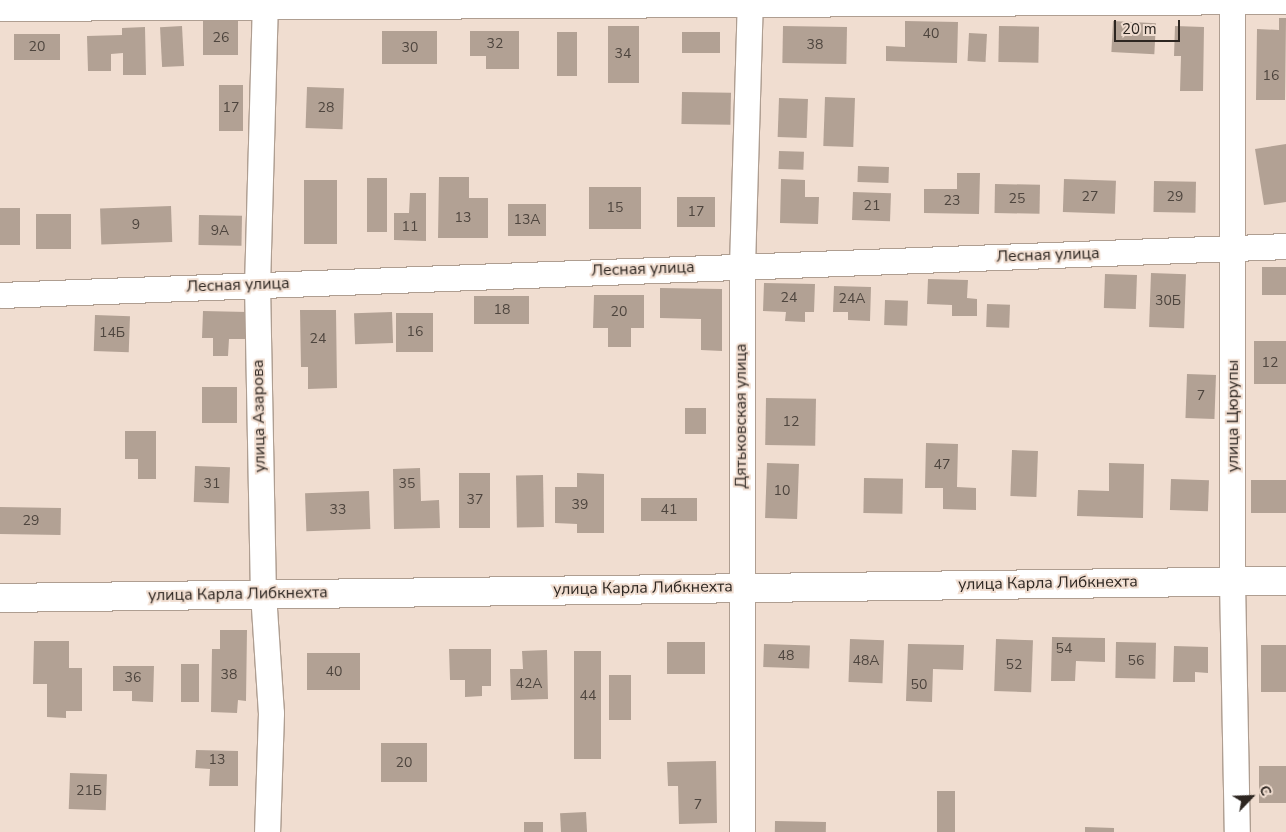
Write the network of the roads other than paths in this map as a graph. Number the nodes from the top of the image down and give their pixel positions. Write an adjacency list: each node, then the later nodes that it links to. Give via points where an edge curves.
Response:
1 (750, 1): 2 (street); 4 (street); 8 (street, Дятьковская улица)
2 (1232, 1): 3 (street); 7 (street, улица Цюрупы)
3 (1286, 1)
4 (265, 3): 5 (street); 9 (street, улица Азарова)
5 (0, 8)
6 (1286, 246): 7 (street, Лесная улица)
7 (1233, 248): 8 (street, Лесная улица); 11 (street, улица Цюрупы)
8 (742, 266): 9 (street, Лесная улица); 13 (street, Дятьковская улица)
9 (257, 284): 10 (street, Лесная улица); 14 (street, улица Азарова)
10 (0, 294)
11 (1232, 581): 12 (street, улица Карла Либкнехта); 13 (street, улица Карла Либкнехта); 18 (street, улица Цюрупы)
12 (1286, 581)
13 (740, 587): 14 (street, улица Карла Либкнехта); 17 (street, Дятьковская улица)
14 (263, 593): 15 (street, улица Карла Либкнехта); 16 (street, улица Азарова, via 271,713)
15 (0, 598)
16 (267, 832)
17 (742, 832)
18 (1237, 832)

